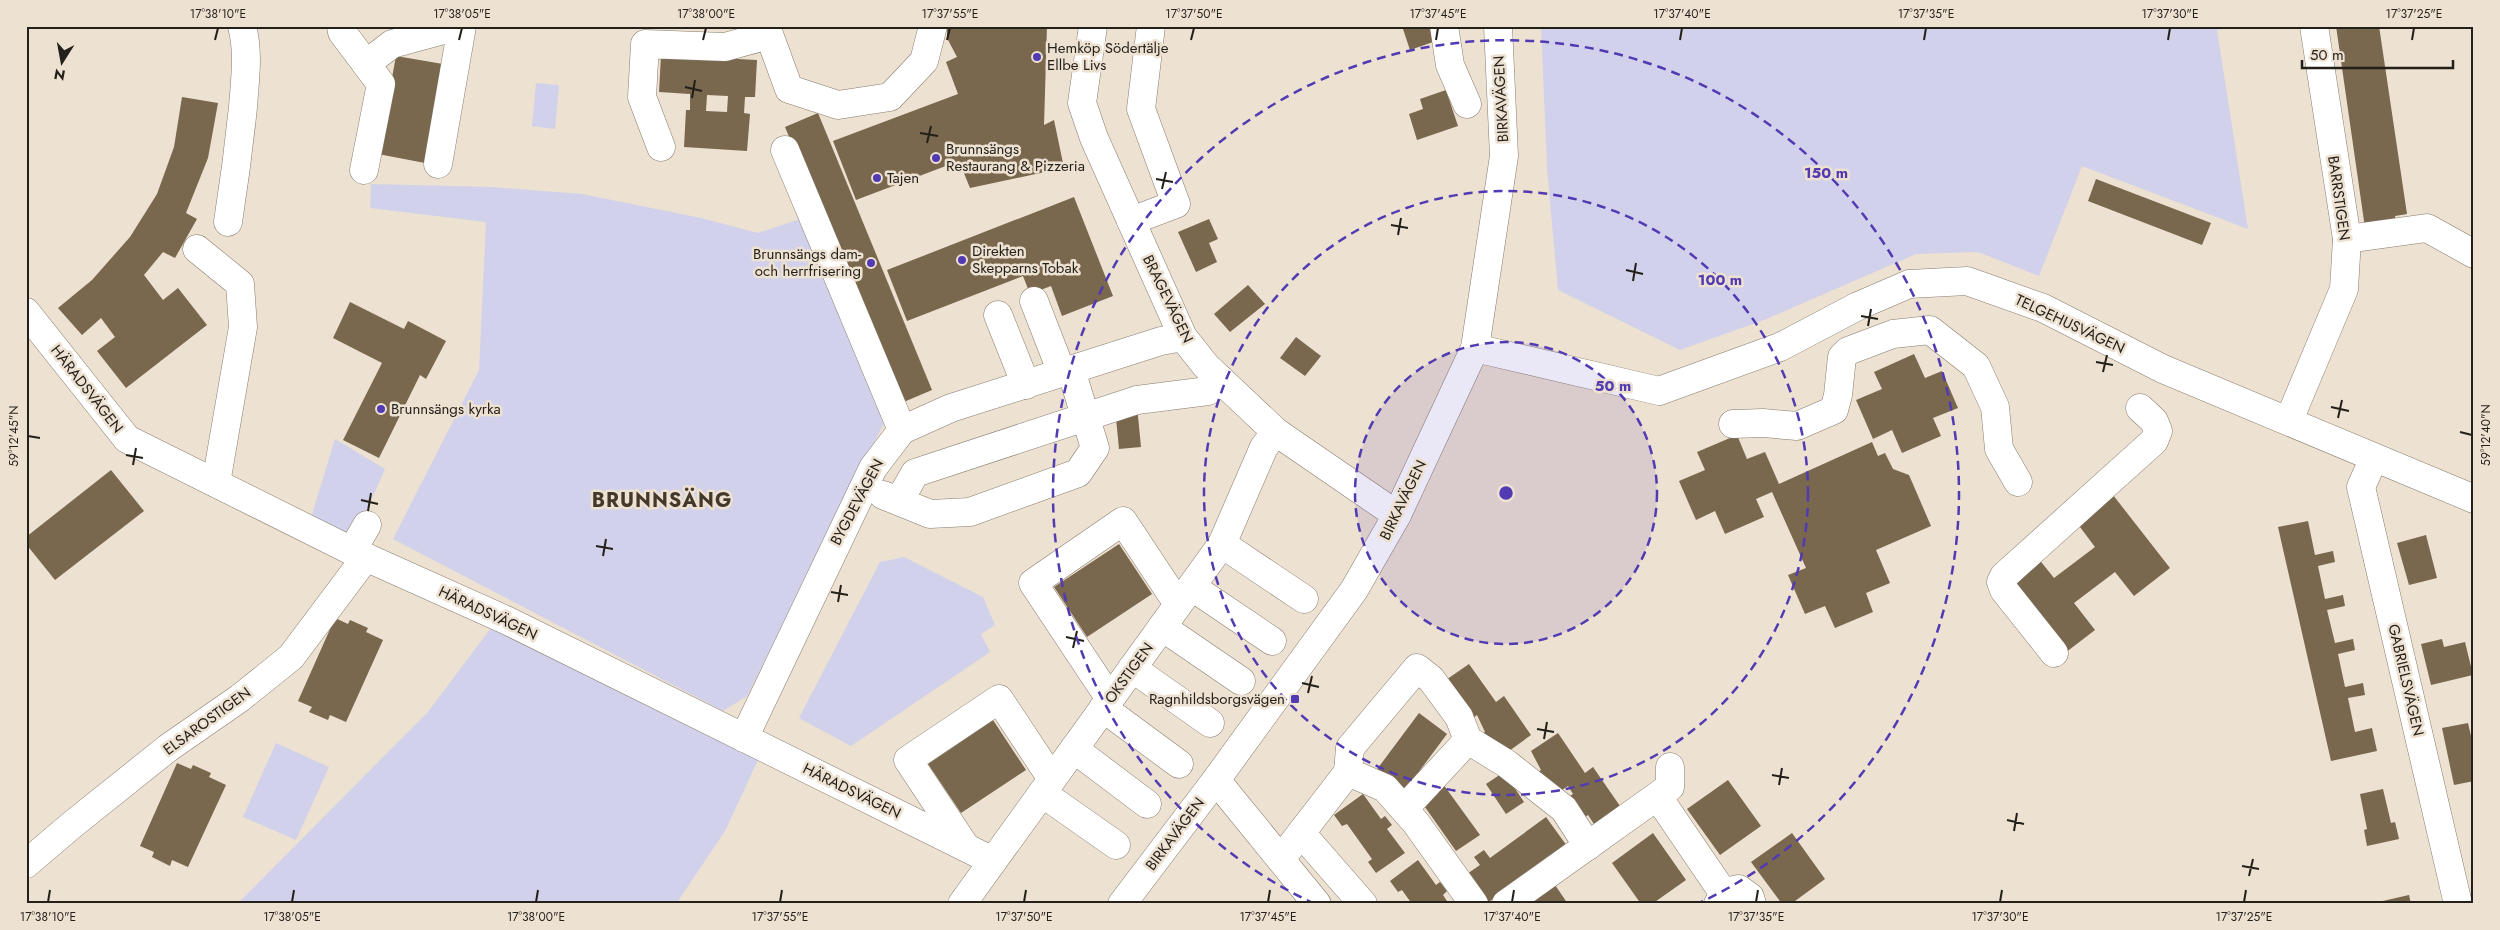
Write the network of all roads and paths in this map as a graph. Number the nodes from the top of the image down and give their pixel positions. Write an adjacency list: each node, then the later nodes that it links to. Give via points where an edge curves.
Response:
1 (242, 26): 19 (street, via 247,61)
2 (341, 26): 12 (street)
3 (458, 26): 12 (street, via 392,44)
4 (462, 26): 16 (street)
5 (932, 26): 11 (street, via 924,61 890,97 838,105 788,89)
6 (1093, 26): 18 (street, BRAGEVÄGEN, via 1082,103)
7 (1151, 26): 18 (street, via 1141,109 1176,204)
8 (1444, 26): 13 (street, via 1450,65)
9 (1498, 26): 27 (street, BIRKAVÄGEN, via 1504,156)
10 (2314, 26): 20 (street, BARRSTIGEN)
11 (767, 31): 14 (street, via 725,47 646,44 642,97)
12 (366, 64): 17 (street, via 381,84)
13 (1467, 104)
14 (662, 147)
15 (785, 150): 35 (street)
16 (438, 164)
17 (364, 170)
18 (1131, 221): 26 (street, BRAGEVÄGEN)
19 (228, 222)
20 (2347, 239): 21 (street, via 2427,228); 33 (street, BARRSTIGEN, via 2344,289)
21 (2472, 243)
22 (196, 249): 39 (street, via 240,284 243,327)
23 (1034, 301): 28 (street)
24 (26, 312): 39 (street, HÄRADSVÄGEN, via 127,439)
25 (998, 315): 30 (street)
26 (1183, 337): 28 (street, BYGDEVÄGEN, via 1161,341); 29 (street, BRAGEVÄGEN)
27 (1475, 348): 33 (street, TELGEHUSVÄGEN, via 1660,391 1780,347 1858,306 1909,284 1967,281 2043,308 2163,369); 43 (street, BIRKAVÄGEN)
28 (1067, 372): 30 (street, BYGDEVÄGEN); 32 (street)
29 (1221, 380): 32 (street, via 1208,391 1137,400); 36 (street, BRAGEVÄGEN)
30 (1026, 385): 35 (street, BYGDEVÄGEN, via 951,408)
31 (2140, 408): 51 (street, via 2154,422 2158,432 2154,441 2001,582)
32 (1085, 416): 42 (street, via 915,473); 42 (street, via 1095,448 1078,473 970,512 930,514)
33 (2289, 420): 37 (street, TELGEHUSVÄGEN)
34 (1733, 424): 38 (street, via 1797,426 1834,410 1842,358 1848,351 1892,334 1930,330 1976,366 1996,407 1999,449)
35 (902, 430): 40 (street, BYGDEVÄGEN)
36 (1276, 432): 43 (street, BRAGEVÄGEN); 45 (street, OKSTIGEN, via 1264,447)
37 (2374, 458): 41 (street, TELGEHUSVÄGEN); 82 (street, GABRIELSVÄGEN, via 2361,487)
38 (2018, 482)
39 (216, 483): 46 (street, HÄRADSVÄGEN)
40 (863, 486): 42 (street); 56 (street, BYGDEVÄGEN)
41 (2474, 499)
42 (899, 501)
43 (1397, 515): 62 (street, BIRKAVÄGEN, via 1354,590)
44 (367, 525): 46 (street, ELSAROSTIGEN)
45 (1222, 544): 47 (street, OKSTIGEN); 48 (street)
46 (359, 554): 56 (street, HÄRADSVÄGEN, via 508,621); 73 (street, ELSAROSTIGEN, via 291,657 240,698 180,739)
47 (1185, 595): 49 (street, OKSTIGEN); 50 (street); 54 (street, via 1124,521 1033,583)
48 (1304, 599)
49 (1162, 627): 52 (street, OKSTIGEN); 53 (street)
50 (1272, 641)
51 (2054, 653)
52 (1132, 668): 54 (street, OKSTIGEN); 55 (street)
53 (1241, 681)
54 (1107, 704): 58 (street, OKSTIGEN); 59 (street)
55 (1210, 723)
56 (744, 738): 70 (street, HÄRADSVÄGEN)
57 (1468, 740): 61 (street, via 1459,717 1431,678 1417,668 1350,748); 66 (street); 69 (street, via 1507,764 1564,809)
58 (1074, 749): 63 (street, OKSTIGEN); 65 (street)
59 (1179, 764)
60 (1670, 767): 64 (street, via 1670,787)
61 (1348, 772): 66 (street, via 1385,788); 67 (street)
62 (1216, 780): 71 (street); 76 (street, BIRKAVÄGEN)
63 (1047, 786): 68 (street); 70 (street, via 999,699 908,760); 72 (street, OKSTIGEN)
64 (1658, 797): 69 (street); 74 (street)
65 (1147, 804)
66 (1404, 809): 79 (street)
67 (1301, 832): 71 (street); 78 (street)
68 (1116, 846)
69 (1588, 846): 80 (street)
70 (966, 847): 72 (street, HÄRADSVÄGEN)
71 (1281, 859): 77 (street)
72 (993, 861): 75 (street, OKSTIGEN)
73 (26, 864)
74 (1721, 899): 81 (street, via 1739,890 1750,897)
75 (962, 904)
76 (1122, 904)
77 (1317, 904)
78 (1363, 904)
79 (1474, 904)
80 (1506, 904)
81 (1752, 904)
82 (2458, 904)

